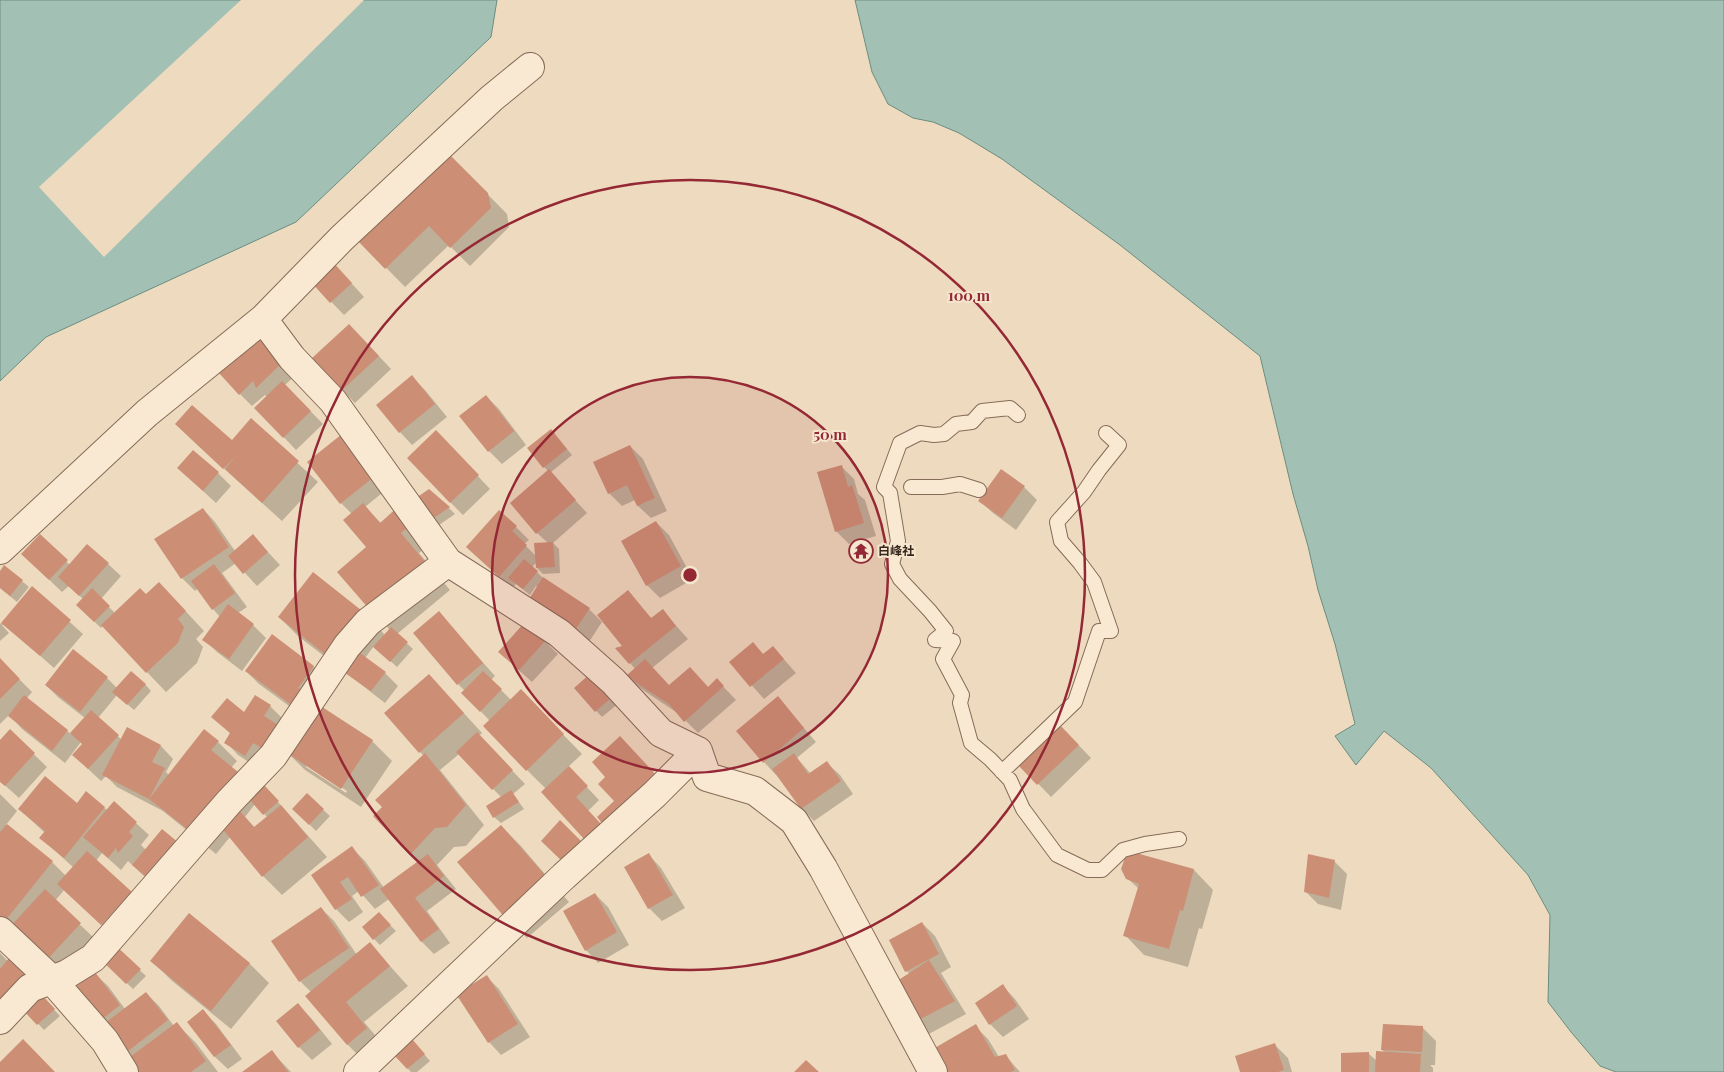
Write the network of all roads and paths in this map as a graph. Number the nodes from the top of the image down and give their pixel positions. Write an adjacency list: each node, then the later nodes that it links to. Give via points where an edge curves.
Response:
1 (530, 68): 2 (street, via 492,98 342,238)
2 (263, 319): 7 (street, via 147,413); 8 (street, via 292,358 333,401)
3 (1018, 415): 10 (lane, via 1010,408 982,411 972,422 956,424 944,434 920,433 900,443 884,487 890,494 898,541 892,564 900,579 946,631 935,640 954,641 943,659 962,695 960,703 971,742)
4 (1106, 433): 10 (lane, via 1119,444 1057,522 1061,541 1094,582 1111,631 1098,631 1075,702)
5 (911, 487): 6 (lane, via 960,484)
6 (979, 490)
7 (0, 550)
8 (448, 562): 9 (street, via 559,634 613,681 661,733); 13 (street, via 368,622 346,646 273,756 93,958 67,974)
9 (698, 751): 16 (street); 17 (street, via 706,777 755,791 794,821 823,868)
10 (1002, 772): 11 (lane, via 1010,780 1023,809 1057,855 1088,870 1102,870 1123,850)
11 (1179, 839)
12 (0, 931): 13 (street)
13 (51, 979): 14 (street, via 30,988); 15 (street, via 105,1041)
14 (0, 1020)
15 (124, 1072)
16 (358, 1072)
17 (933, 1072)

